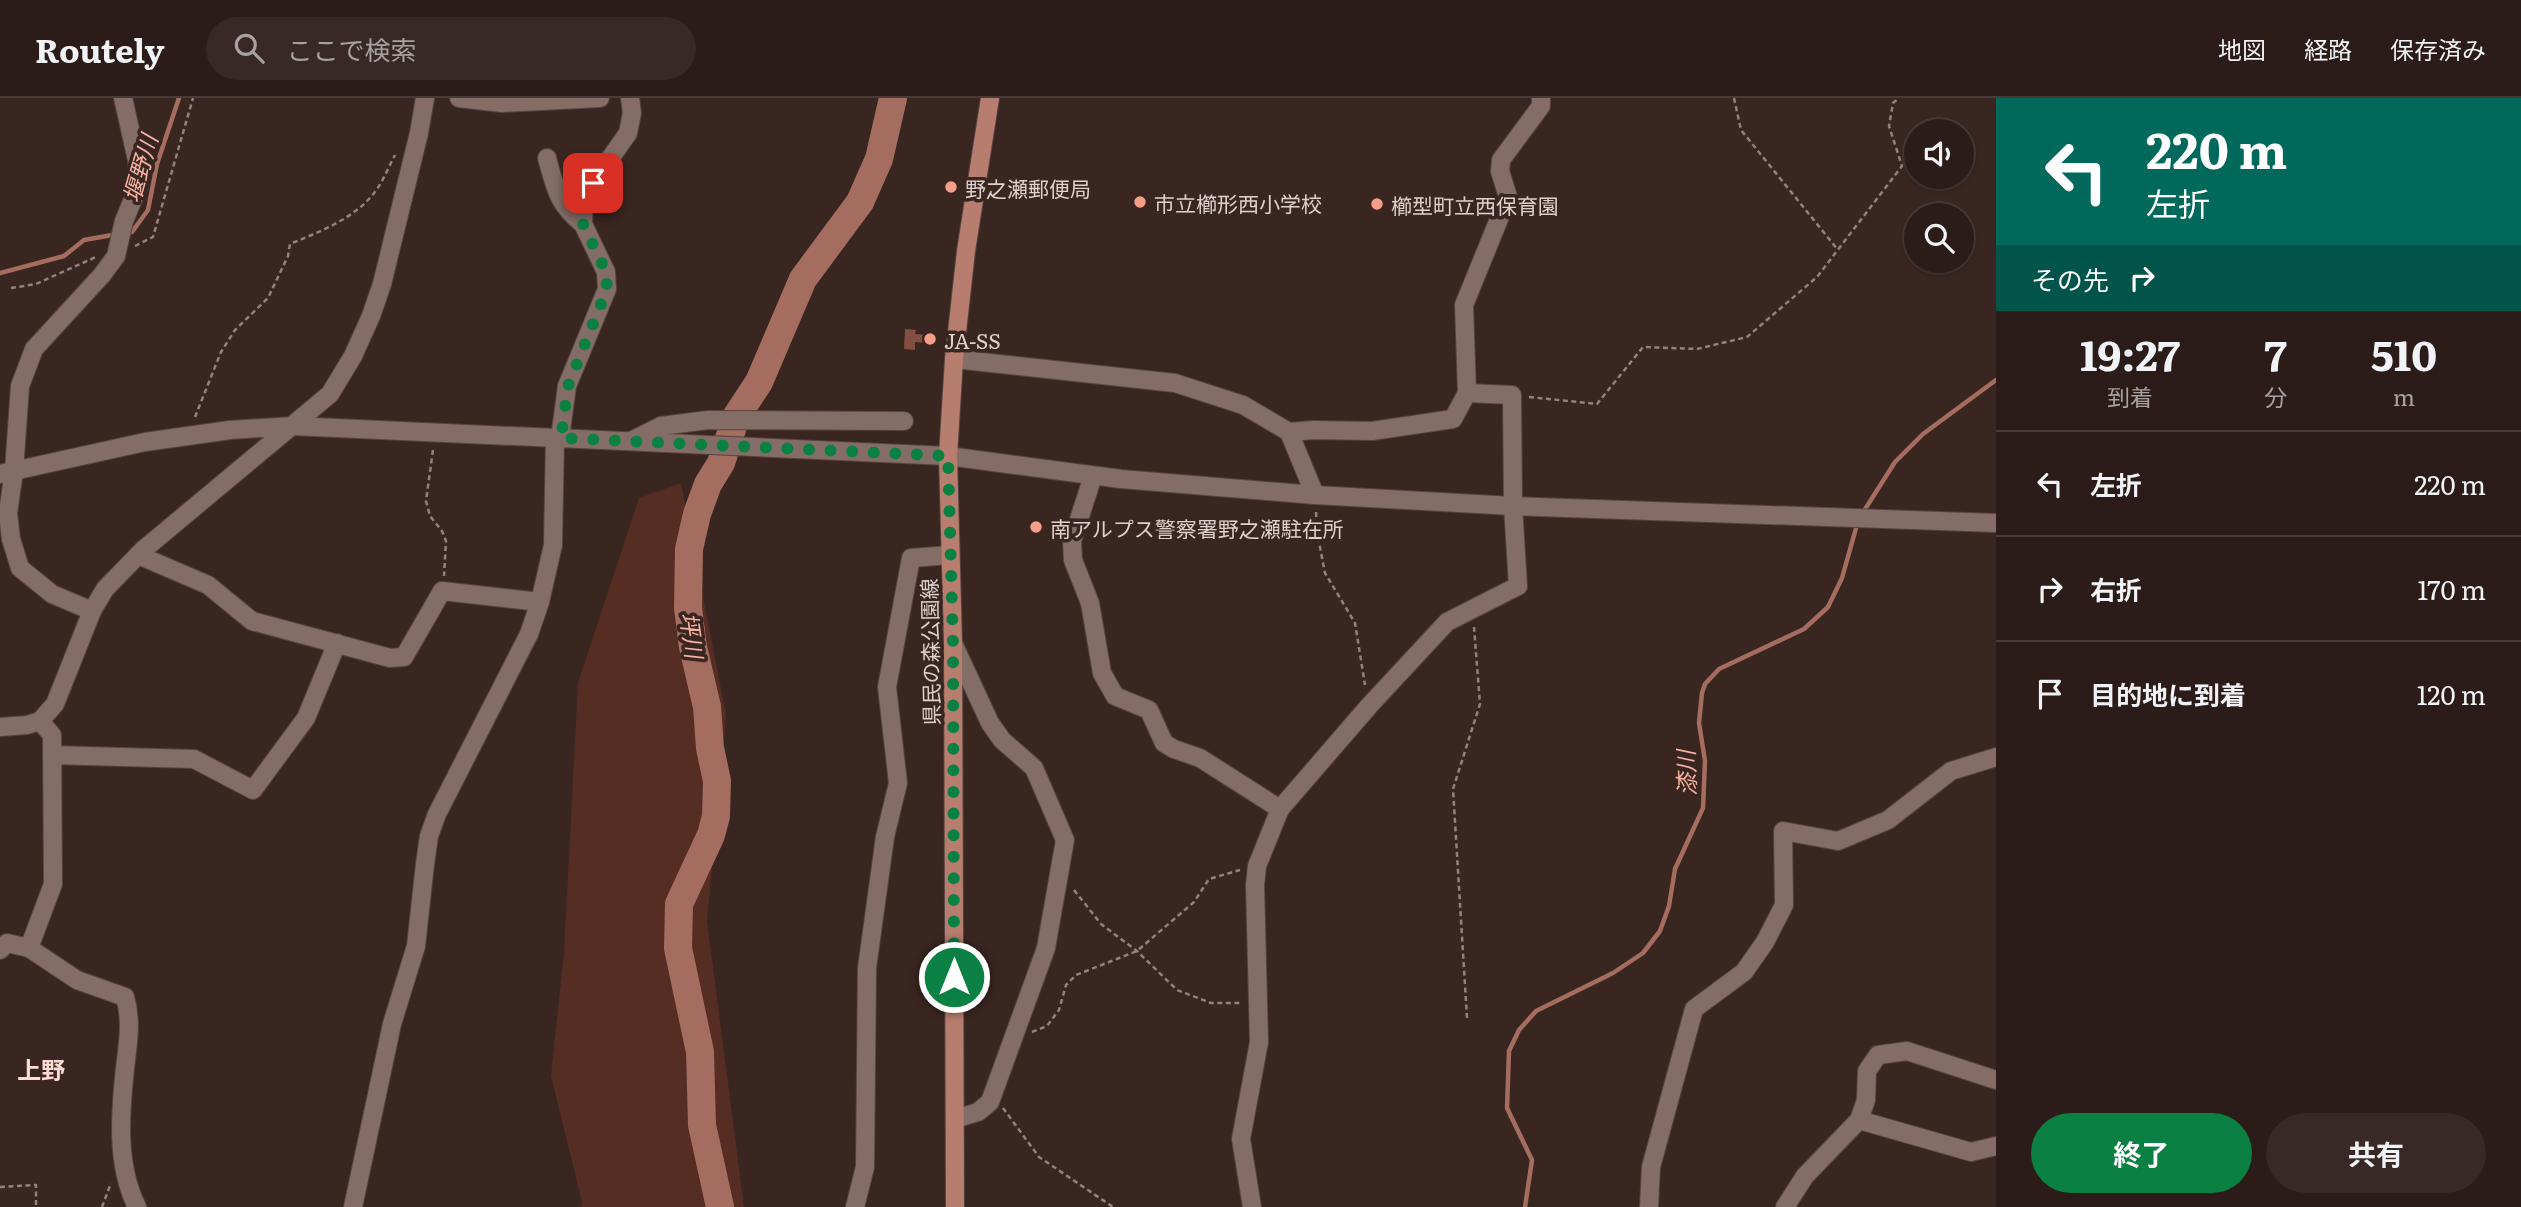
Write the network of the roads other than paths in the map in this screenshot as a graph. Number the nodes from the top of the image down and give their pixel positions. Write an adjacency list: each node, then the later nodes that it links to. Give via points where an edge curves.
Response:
1 (123, 98): 18 (street, via 137,159 138,187 116,256 34,349 20,386)
2 (425, 98): 13 (street, via 371,316 330,394)
3 (459, 98): 4 (street, via 502,103)
4 (600, 98)
5 (630, 98): 9 (street, via 628,132 593,183 584,204)
6 (990, 98): 10 (main road, 県民の森公園線)
7 (1541, 98): 11 (street, via 1541,106 1501,160 1508,197 1464,305)
8 (547, 158): 9 (street, via 556,192 568,213)
9 (583, 224): 15 (street, via 606,272 607,289 568,386)
10 (954, 359): 14 (street, via 1175,383 1243,405); 17 (main road, 県民の森公園線)
11 (1467, 393): 14 (street, via 1452,419 1372,431); 21 (street, via 1512,395)
12 (904, 421): 16 (street, via 708,420 661,426)
13 (293, 426): 15 (street); 18 (street, via 145,442); 23 (street)
14 (1289, 432): 20 (street)
15 (558, 438): 16 (street); 25 (street, via 553,545)
16 (630, 442): 17 (street)
17 (948, 456): 19 (street); 24 (main road, 県民の森公園線)
18 (7, 472): 26 (street, via 11,539 20,568 52,594)
19 (1093, 475): 20 (street); 33 (street, via 1072,541 1073,560 1090,603 1102,673 1115,696 1149,710 1164,743 1210,764)
20 (1315, 495): 21 (street)
21 (1513, 506): 22 (street); 33 (street, via 1518,586 1447,622)
22 (1996, 523)
23 (138, 555): 26 (street, via 105,589); 27 (street, via 208,585 253,621)
24 (950, 555): 28 (main road, 県民の森公園線); 42 (street, via 911,558 887,687 898,783 885,837 867,968 864,1167)
25 (540, 602): 27 (street, via 442,591 404,657 390,658); 41 (street, via 529,634 429,836 416,946 392,1024)
26 (92, 611): 29 (street, via 55,704)
27 (337, 643): 31 (street, via 306,719 253,790 194,759)
28 (953, 643): 37 (main road, 県民の森公園線); 37 (street, via 990,723 1034,768 1065,840 1046,948 990,1102 978,1112)
29 (40, 722): 30 (street); 31 (street, via 52,735)
30 (0, 727)
31 (52, 755): 35 (street, via 53,884)
32 (1996, 757): 45 (street, via 1951,771 1888,820 1838,841 1783,831 1784,905 1744,972 1694,1009 1651,1167)
33 (1280, 809): 44 (street, via 1257,866 1255,885 1259,1042 1241,1139)
34 (2, 943): 35 (street)
35 (29, 947): 40 (street, via 77,980 125,997 128,1036 122,1154)
36 (1996, 1080): 38 (street, via 1908,1051 1878,1055 1867,1071 1866,1100)
37 (955, 1119): 43 (main road, 県民の森公園線)
38 (1859, 1120): 39 (street, via 1971,1152); 46 (street, via 1805,1176)
39 (1996, 1146)
40 (137, 1207)
41 (353, 1207)
42 (855, 1207)
43 (955, 1207)
44 (1252, 1207)
45 (1648, 1207)
46 (1785, 1207)

